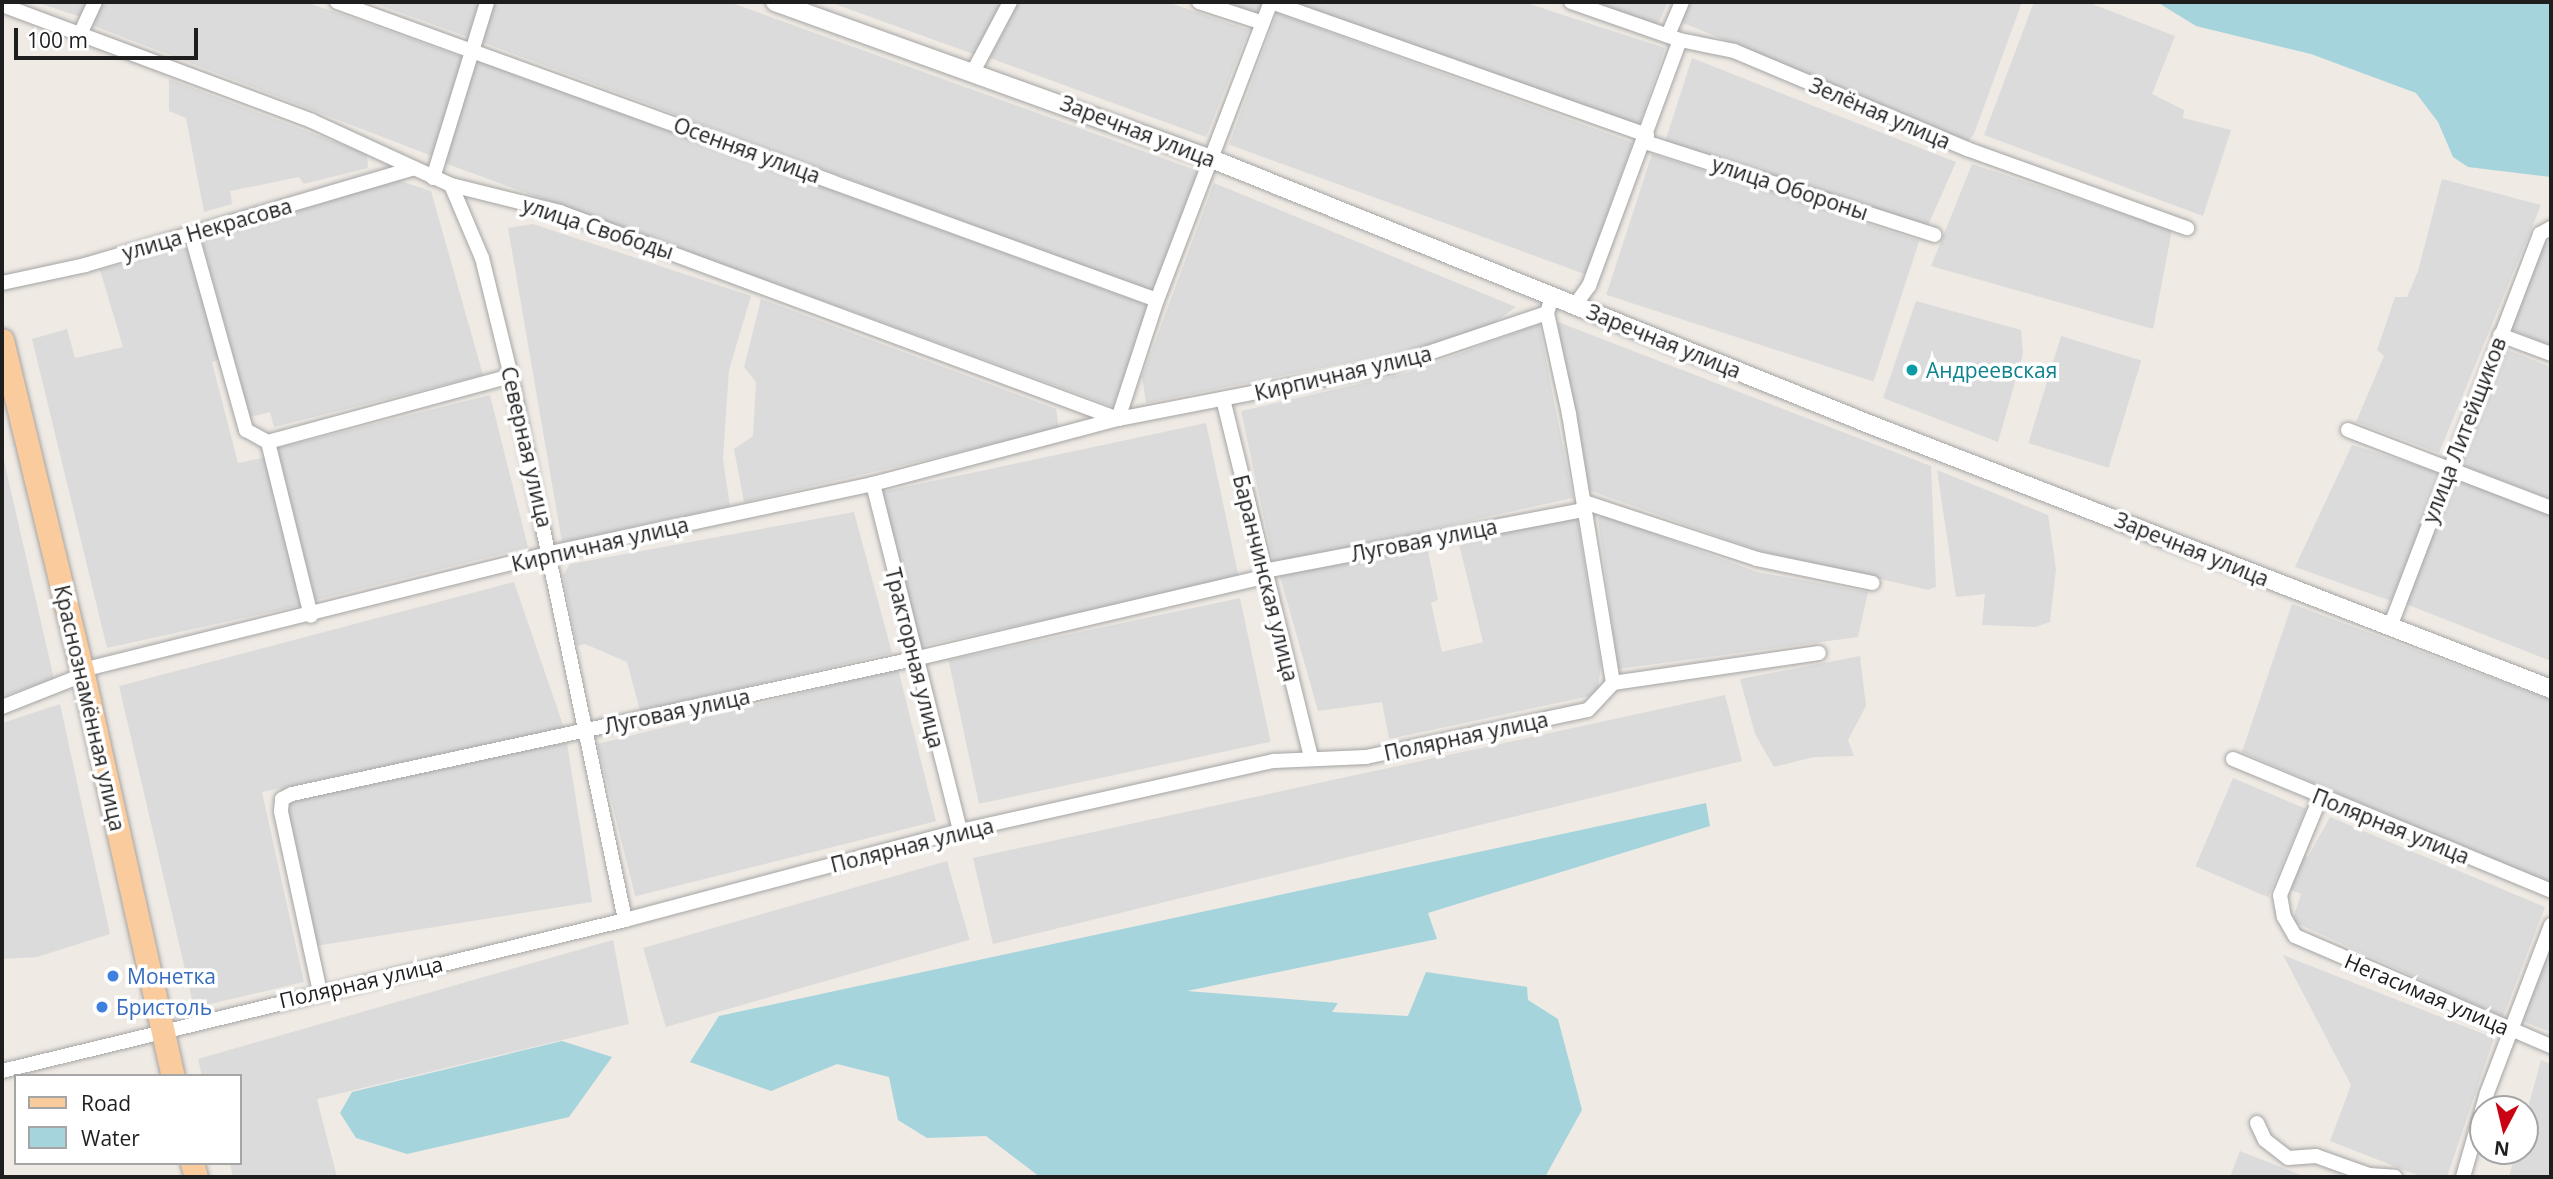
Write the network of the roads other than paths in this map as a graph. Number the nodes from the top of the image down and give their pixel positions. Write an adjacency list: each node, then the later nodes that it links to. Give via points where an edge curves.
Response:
1 (94, 2): 12 (street)
2 (337, 2): 14 (street, Осенняя улица)
3 (487, 2): 14 (street)
4 (775, 2): 15 (street, Заречная улица)
5 (1010, 2): 15 (street)
6 (1199, 2): 11 (street)
7 (1271, 2): 11 (street); 16 (street, улица Обороны)
8 (1571, 2): 13 (street, Зелёная улица)
9 (1682, 2): 13 (street)
10 (2, 5): 12 (street, улица Свободы)
11 (1263, 23): 17 (street)
12 (81, 32): 18 (street, улица Свободы, via 312,121)
13 (1674, 38): 16 (street); 21 (street, Зелёная улица, via 1734,51 1967,149)
14 (474, 50): 19 (street); 26 (street, Осенняя улица)
15 (974, 70): 17 (street, Заречная улица)
16 (1646, 138): 24 (street, улица Обороны); 28 (street, via 1589,286)
17 (1212, 159): 26 (street); 27 (street, Заречная улица)
18 (412, 169): 19 (street, улица Свободы); 23 (street, улица Некрасова)
19 (433, 178): 20 (street, улица Свободы)
20 (451, 185): 32 (street, Северная улица, via 482,258); 34 (street, улица Свободы, via 561,212)
21 (2187, 228)
22 (2546, 231): 29 (street, улица Литейщиков)
23 (191, 233): 25 (street, улица Некрасова); 36 (street, via 246,430)
24 (1934, 235)
25 (2, 283)
26 (1157, 300): 34 (street)
27 (1549, 305): 28 (street, Заречная улица); 33 (street, Кирпичная улица, via 1390,366); 39 (street)
28 (1574, 305): 45 (street, Заречная улица)
29 (2500, 335): 31 (street); 37 (street, улица Литейщиков)
30 (2, 340): 48 (main road, Краснознамённая улица)
31 (2551, 354)
32 (511, 376): 36 (street); 41 (street, Северная улица)
33 (1223, 399): 34 (street, Кирпичная улица); 42 (street, Баранчинская улица)
34 (1118, 419): 38 (street, Кирпичная улица)
35 (2348, 430): 37 (street)
36 (268, 442): 44 (street)
37 (2449, 468): 40 (street); 45 (street, улица Литейщиков)
38 (873, 484): 41 (street, Кирпичная улица); 47 (street, Тракторная улица)
39 (1584, 506): 42 (street, Луговая улица); 43 (street, Луговая улица, via 1757,559); 49 (street)
40 (2551, 508)
41 (551, 553): 44 (street, Кирпичная улица); 52 (street, Северная улица)
42 (1264, 574): 47 (street, Луговая улица); 53 (street, Баранчинская улица)
43 (1873, 583)
44 (312, 616): 48 (street, Кирпичная улица)
45 (2390, 627): 50 (street, Заречная улица)
46 (1819, 653): 49 (street)
47 (914, 659): 52 (street, Луговая улица); 56 (street, Тракторная улица)
48 (83, 673): 51 (street, Кирпичная улица); 61 (main road, Краснознамённая улица)
49 (1613, 682): 53 (street, Полярная улица, via 1588,710 1366,757)
50 (2551, 689)
51 (2, 706)
52 (584, 732): 58 (street, Северная улица); 60 (street, Луговая улица, via 282,799)
53 (1311, 757): 56 (street, Полярная улица, via 1274,761)
54 (2232, 759): 55 (street, Полярная улица)
55 (2320, 798): 57 (street, Полярная улица); 62 (street, Негасимая улица, via 2280,895 2284,917 2304,941)
56 (960, 831): 58 (street, Полярная улица)
57 (2551, 891)
58 (625, 920): 60 (street, Полярная улица)
59 (2551, 925): 62 (street)
60 (320, 992): 61 (street, Полярная улица)
61 (162, 1029): 64 (street, Полярная улица); 65 (main road, Краснознамённая улица)
62 (2511, 1029): 63 (street, Негасимая улица); 68 (street)
63 (2551, 1046)
64 (2, 1071)
65 (173, 1074)
66 (2257, 1123): 67 (street, via 2270,1146 2288,1158 2316,1156 2369,1175)
67 (2395, 1177)
68 (2463, 1177)

